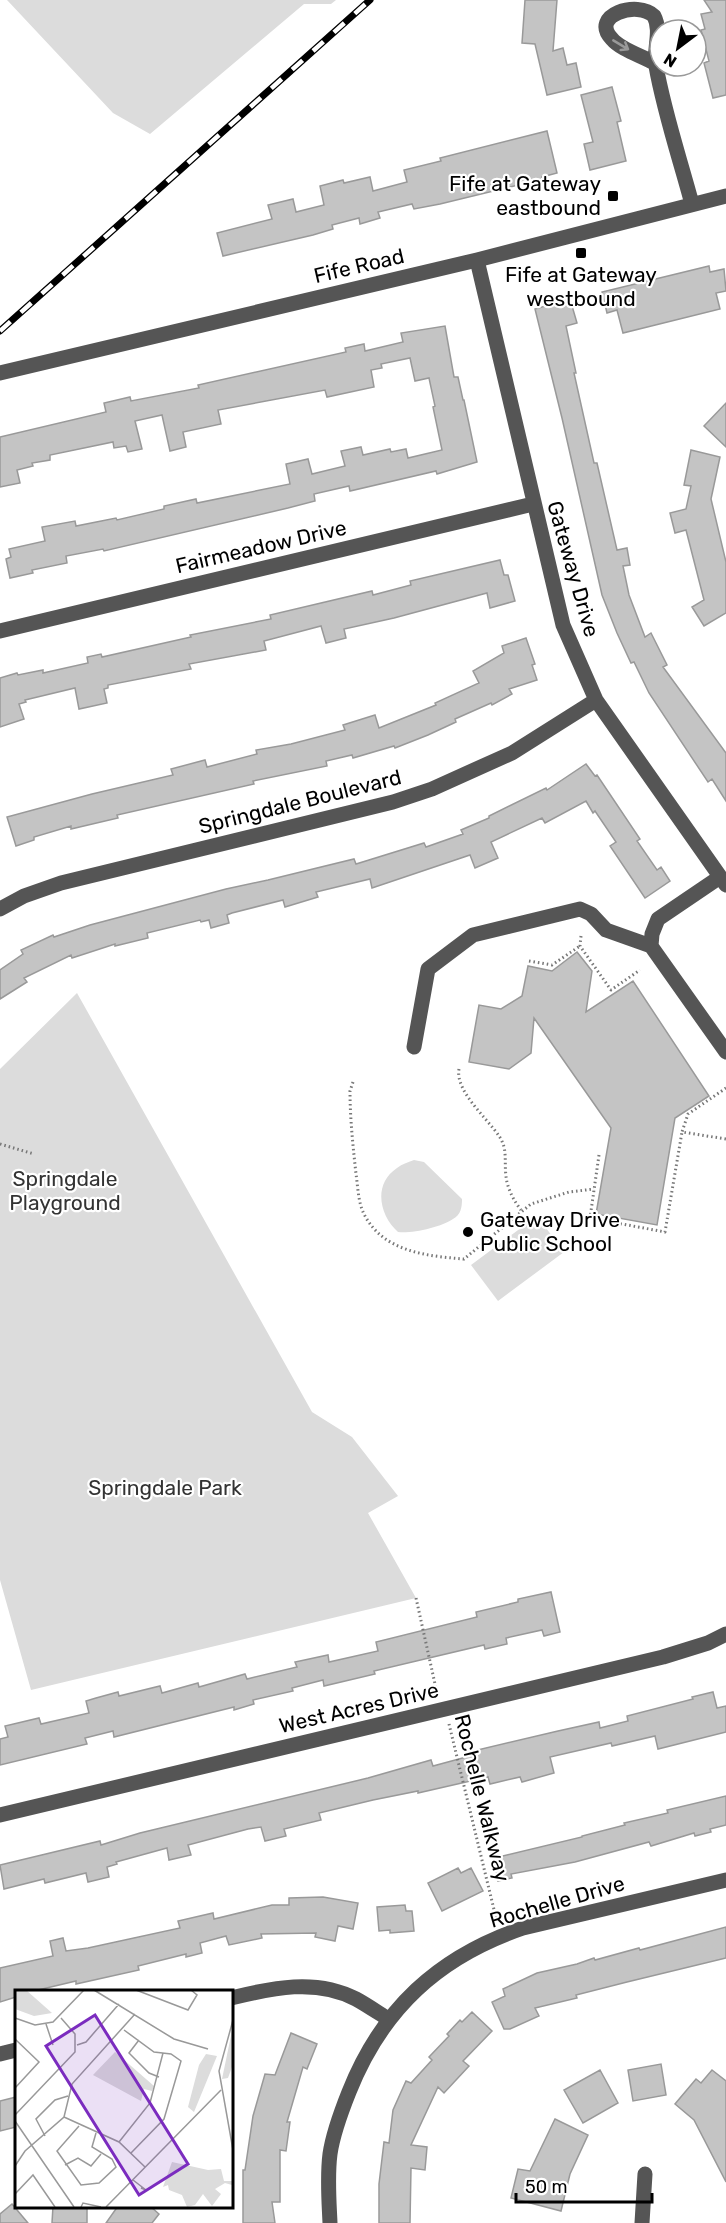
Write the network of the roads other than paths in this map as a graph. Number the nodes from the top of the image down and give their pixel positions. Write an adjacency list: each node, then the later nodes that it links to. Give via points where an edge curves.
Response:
1 (660, 78): 3 (street)
2 (726, 196): 3 (street, Fife Road)
3 (692, 204): 4 (street, Fife Road)
4 (477, 260): 5 (street, Fife Road); 6 (street, Gateway Drive)
5 (0, 373)
6 (533, 504): 7 (street, Fairmeadow Drive); 8 (street, Gateway Drive, via 563,625)
7 (0, 631)
8 (596, 700): 9 (street, Gateway Drive); 10 (street, Springdale Boulevard, via 512,753 432,789 393,802 61,883)
9 (723, 881): 11 (street, via 658,919)
10 (0, 909)
11 (651, 946): 12 (street, via 606,930 591,914 580,909 473,935 428,969); 13 (street)
12 (414, 1047)
13 (726, 1052)
14 (726, 1634): 15 (street, West Acres Drive, via 663,1657)
15 (0, 1815)
16 (726, 1880): 18 (street, Rochelle Drive, via 501,1936 450,1962)
17 (232, 1998): 18 (street, via 272,1988 304,1986 354,1998)
18 (388, 2019): 22 (street, Rochelle Drive, via 371,2045 341,2112 330,2154)
19 (15, 2050): 20 (street)
20 (0, 2054)
21 (645, 2174): 23 (street)
22 (330, 2223)
23 (642, 2223)

